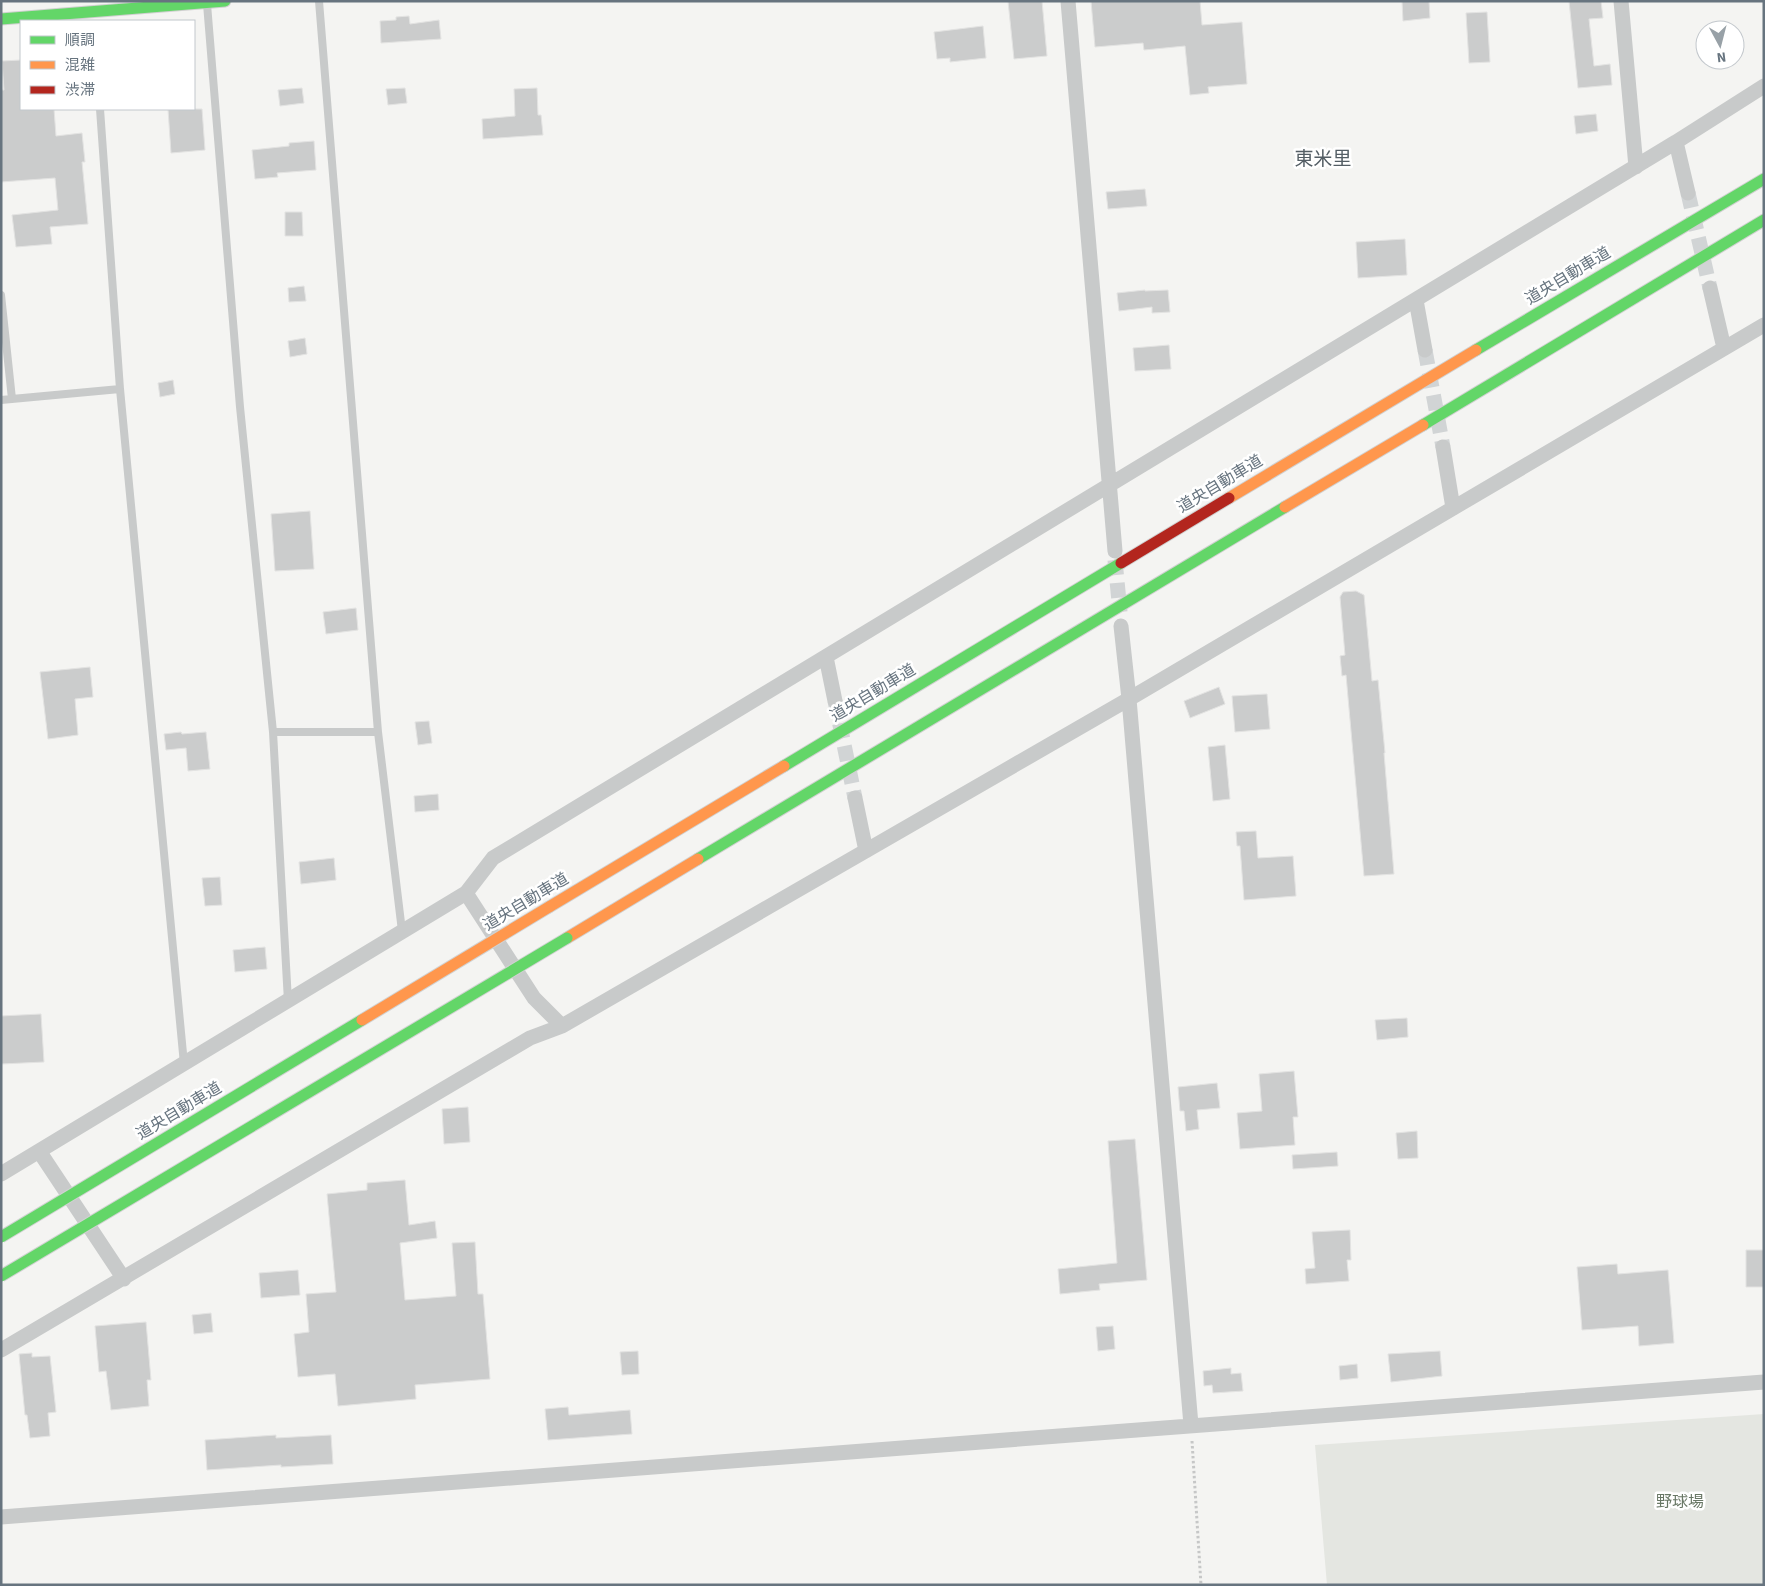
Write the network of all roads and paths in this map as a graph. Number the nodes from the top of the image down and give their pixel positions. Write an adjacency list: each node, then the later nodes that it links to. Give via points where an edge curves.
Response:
1 (225, 1): 5 (main road)
2 (319, 1): 34 (lane)
3 (1068, 1): 26 (street)
4 (1621, 1): 12 (street)
5 (207, 3): 6 (main road); 33 (lane, via 240,408)
6 (161, 4): 7 (main road)
7 (93, 16): 8 (main road, via 63,11)
8 (1, 19)
9 (1764, 86): 11 (street)
10 (100, 110): 22 (lane)
11 (1676, 142): 12 (street); 14 (street)
12 (1636, 167): 18 (street)
13 (1764, 180): 44 (main road, 道央自動車道, bridge, via 1387,402)
14 (1688, 192)
15 (1764, 220): 45 (main road, bridge)
16 (1710, 288): 20 (street)
17 (1, 295): 23 (lane)
18 (1416, 300): 21 (street); 26 (street)
19 (1764, 325): 20 (street)
20 (1724, 348): 27 (street)
21 (1425, 350)
22 (120, 389): 23 (lane); 41 (lane)
23 (12, 399): 24 (lane)
24 (1, 400)
25 (1442, 447): 27 (street)
26 (1110, 485): 28 (street); 30 (street)
27 (1453, 508): 31 (street)
28 (1115, 551)
29 (1121, 626): 31 (street)
30 (826, 657): 32 (street); 37 (street, via 494,858)
31 (1129, 699): 36 (street); 49 (street)
32 (835, 701)
33 (273, 732): 34 (lane); 39 (lane)
34 (378, 732): 38 (lane)
35 (855, 798): 36 (street)
36 (866, 851): 40 (street)
37 (466, 893): 38 (street); 40 (street, via 534,998)
38 (402, 932): 39 (street)
39 (288, 1001): 41 (street)
40 (562, 1026): 46 (street, via 530,1038)
41 (184, 1064): 42 (street)
42 (39, 1152): 43 (street); 46 (street)
43 (1, 1174)
44 (1, 1237)
45 (1, 1276)
46 (124, 1279): 47 (street)
47 (1, 1350)
48 (1764, 1382): 49 (street)
49 (1191, 1426): 50 (street); 51 (path)
50 (1, 1517)
51 (1201, 1585)

